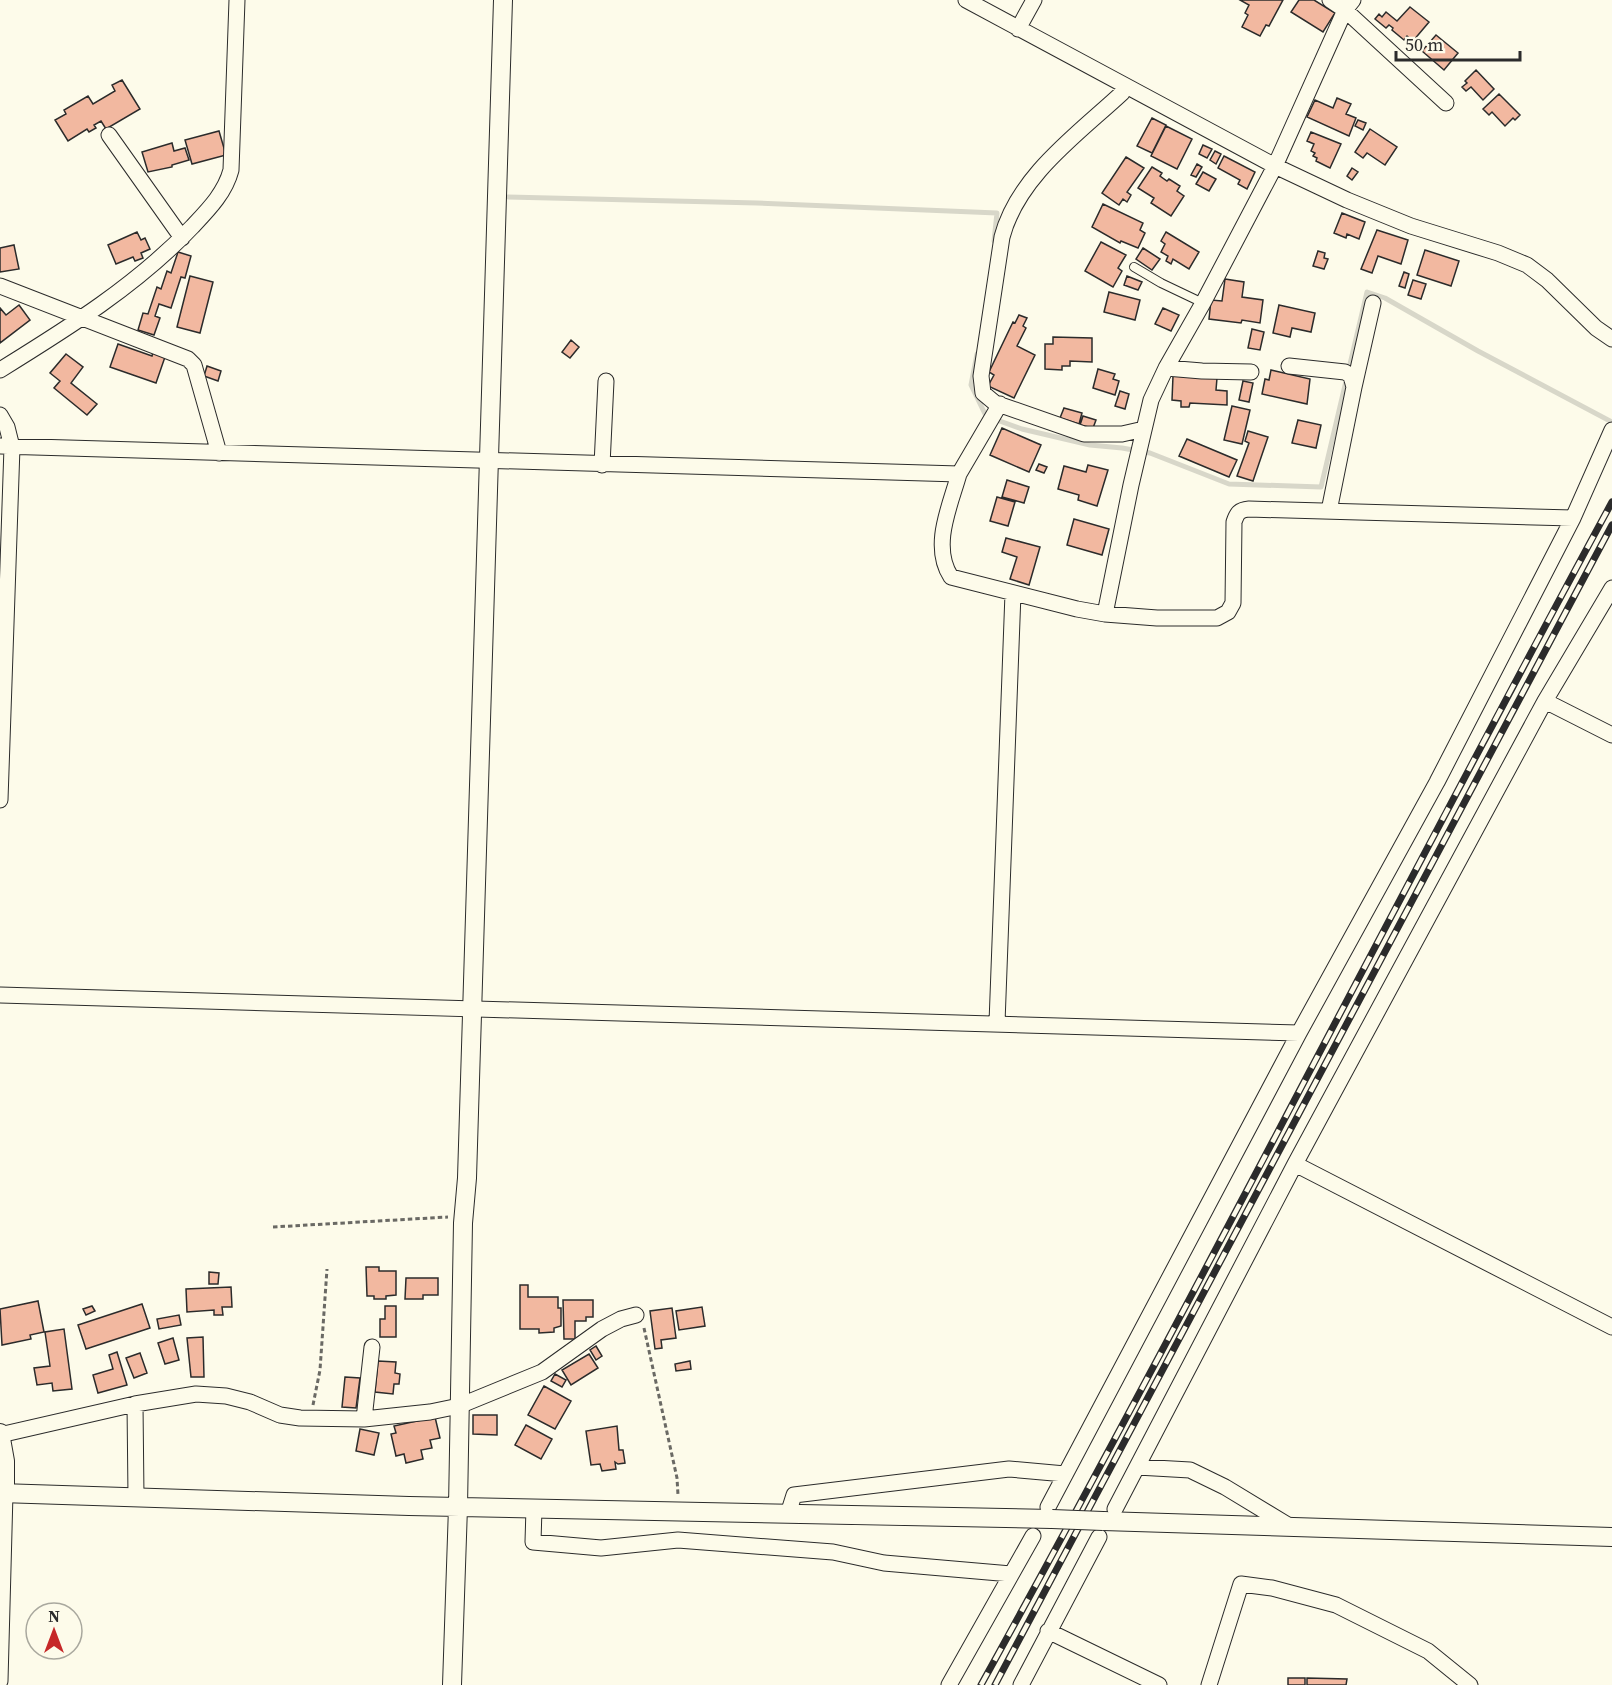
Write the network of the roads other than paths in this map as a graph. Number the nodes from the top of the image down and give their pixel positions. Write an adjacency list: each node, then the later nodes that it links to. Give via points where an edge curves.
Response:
1 (237, 0): 12 (street, via 231,171 220,196)
2 (503, 0): 31 (street)
3 (966, 0): 7 (street)
4 (1034, 0): 7 (street)
5 (1330, 0): 6 (street)
6 (1349, 5): 9 (street); 11 (street)
7 (1018, 29): 8 (street)
8 (1126, 86): 11 (street); 25 (street, via 1035,174 1006,221 981,376 983,393)
9 (1446, 103)
10 (109, 135): 12 (street)
11 (1275, 166): 15 (street); 18 (street, via 1411,226 1527,265)
12 (182, 238): 17 (street)
13 (1134, 267): 15 (lane)
14 (0, 286): 17 (street)
15 (1203, 303): 20 (street)
16 (1373, 303): 24 (street)
17 (82, 319): 21 (street); 30 (street, via 188,359 194,365)
18 (1612, 339)
19 (1289, 366): 24 (street, via 1345,372 1351,376)
20 (1166, 368): 22 (street); 27 (street, via 1151,400)
21 (0, 370)
22 (1251, 372)
23 (606, 381): 32 (street)
24 (1354, 387): 34 (street)
25 (1000, 404): 27 (street, via 1084,434 1122,434); 33 (street)
26 (0, 415): 29 (street, via 7,427)
27 (1144, 429): 38 (street)
28 (1610, 436): 35 (street)
29 (6, 446): 30 (street); 41 (street)
30 (219, 453): 31 (street)
31 (487, 462): 32 (street); 43 (street)
32 (602, 465): 33 (street)
33 (959, 474): 37 (street, via 942,538 948,571 951,577)
34 (1329, 511): 35 (street); 38 (street, via 1249,509 1236,514 1233,603 1228,612 1217,618)
35 (1573, 518): 45 (street, via 1437,782)
36 (1612, 588): 39 (street)
37 (1013, 593): 38 (street); 44 (street)
38 (1106, 614)
39 (1545, 700): 40 (street); 46 (street)
40 (1612, 735)
41 (0, 800)
42 (0, 995): 43 (street)
43 (472, 1009): 44 (street); 51 (street)
44 (997, 1023): 45 (street)
45 (1299, 1033): 55 (street)
46 (1295, 1164): 48 (street); 54 (street)
47 (636, 1315): 51 (street, via 602,1329 542,1372)
48 (1612, 1327)
49 (372, 1347): 52 (street)
50 (135, 1404): 52 (street, via 196,1394 226,1396 280,1415); 53 (street); 57 (street)
51 (459, 1406): 52 (street); 58 (street)
52 (364, 1419)
53 (0, 1434): 56 (street, via 5,1461)
54 (1137, 1467): 62 (street); 63 (street, via 1190,1470)
55 (1065, 1474): 60 (street); 61 (street, via 1009,1469 794,1495)
56 (2, 1493): 57 (street); 68 (street)
57 (136, 1497): 58 (street)
58 (458, 1507): 59 (street); 69 (street)
59 (534, 1508): 61 (street); 66 (street, via 533,1542 601,1548 678,1540 833,1552 884,1563)
60 (1050, 1513): 61 (street); 62 (street, bridge)
61 (788, 1514)
62 (1106, 1522): 63 (street); 67 (street)
63 (1291, 1527): 65 (street)
64 (1033, 1536): 66 (street)
65 (1612, 1537)
66 (1011, 1574): 70 (street)
67 (1048, 1631): 71 (street); 72 (street)
68 (0, 1681)
69 (452, 1685)
70 (949, 1685)
71 (1021, 1685)
72 (1159, 1685)
73 (1209, 1685): 74 (street, via 1241,1584 1336,1605 1428,1650)
74 (1470, 1685)

